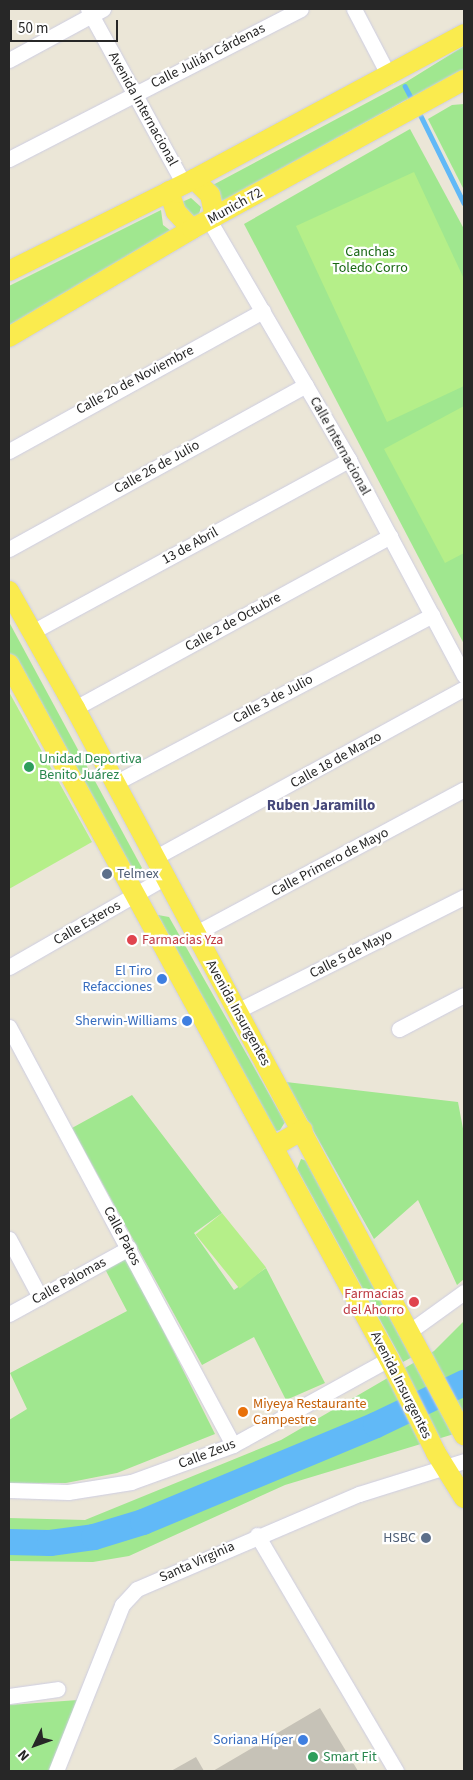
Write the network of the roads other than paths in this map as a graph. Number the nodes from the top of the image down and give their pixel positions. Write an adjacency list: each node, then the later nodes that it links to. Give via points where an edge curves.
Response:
1 (301, 9): 10 (street, Calle Julián Cárdenas)
2 (354, 9): 6 (street)
3 (94, 11): 5 (street); 10 (street, Avenida Internacional)
4 (464, 34): 6 (main road)
5 (9, 60)
6 (389, 76): 12 (main road)
7 (464, 80): 8 (main road, Munich 72)
8 (444, 91): 9 (main road); 13 (main road, Munich 72)
9 (464, 92)
10 (135, 94): 11 (street, Calle Julián Cárdenas); 12 (street, Avenida Internacional)
11 (9, 159)
12 (183, 184): 13 (main road, via 210,195); 13 (main road, via 176,212); 14 (main road)
13 (205, 222): 15 (street, Calle Internacional); 16 (main road, Munich 72)
14 (9, 271)
15 (263, 311): 17 (street, Calle Internacional); 18 (street, Calle 20 de Noviembre)
16 (9, 337)
17 (306, 385): 19 (street, Calle Internacional); 21 (street, Calle 26 de Julio)
18 (9, 451)
19 (348, 460): 20 (street, Calle Internacional); 24 (street, 13 de Abril)
20 (390, 536): 23 (street, Calle Internacional); 28 (street, Calle 2 de Octubre)
21 (9, 549)
22 (9, 592): 24 (main road, Avenida Insurgentes)
23 (432, 615): 26 (street, Calle Internacional); 29 (street, Calle 3 de Julio)
24 (32, 632): 28 (main road, Avenida Insurgentes)
25 (9, 664): 33 (main road, Avenida Insurgentes)
26 (464, 675)
27 (464, 688): 31 (street, Calle 18 de Marzo)
28 (75, 708): 29 (main road, Avenida Insurgentes)
29 (115, 783): 31 (main road, Avenida Insurgentes)
30 (464, 789): 35 (street, Calle Primero de Mayo)
31 (154, 858): 32 (main road, Avenida Insurgentes)
32 (164, 878): 33 (street, Calle Esteros); 35 (main road, Avenida Insurgentes)
33 (135, 895): 36 (street, Calle Esteros); 42 (main road, Avenida Insurgentes)
34 (464, 897): 38 (street, Calle 5 de Mayo)
35 (194, 934): 38 (main road, Avenida Insurgentes)
36 (9, 967)
37 (464, 995): 40 (street)
38 (237, 1011): 41 (main road, Avenida Insurgentes)
39 (9, 1027): 44 (street, Calle Patos)
40 (400, 1029)
41 (302, 1130): 42 (main road); 48 (main road, Avenida Insurgentes)
42 (272, 1147): 49 (main road, Avenida Insurgentes)
43 (9, 1239): 46 (street)
44 (129, 1248): 46 (street, Calle Palomas); 51 (street, Calle Patos)
45 (464, 1292): 48 (street)
46 (40, 1297): 47 (street, Calle Palomas)
47 (9, 1314)
48 (415, 1339): 50 (main road, Avenida Insurgentes)
49 (389, 1359): 51 (street, Calle Zeus); 52 (main road, Avenida Insurgentes)
50 (464, 1435)
51 (233, 1445): 54 (street, Calle Zeus, via 116,1485 68,1492)
52 (441, 1460): 53 (street, Santa Virginia); 55 (main road, Avenida Insurgentes); 56 (street, Santa Virginia)
53 (464, 1461)
54 (9, 1490)
55 (464, 1498)
56 (257, 1535): 59 (street, Santa Virginia, via 129,1595); 60 (street)
57 (58, 1689): 58 (street)
58 (9, 1696)
59 (56, 1771)
60 (396, 1771)

